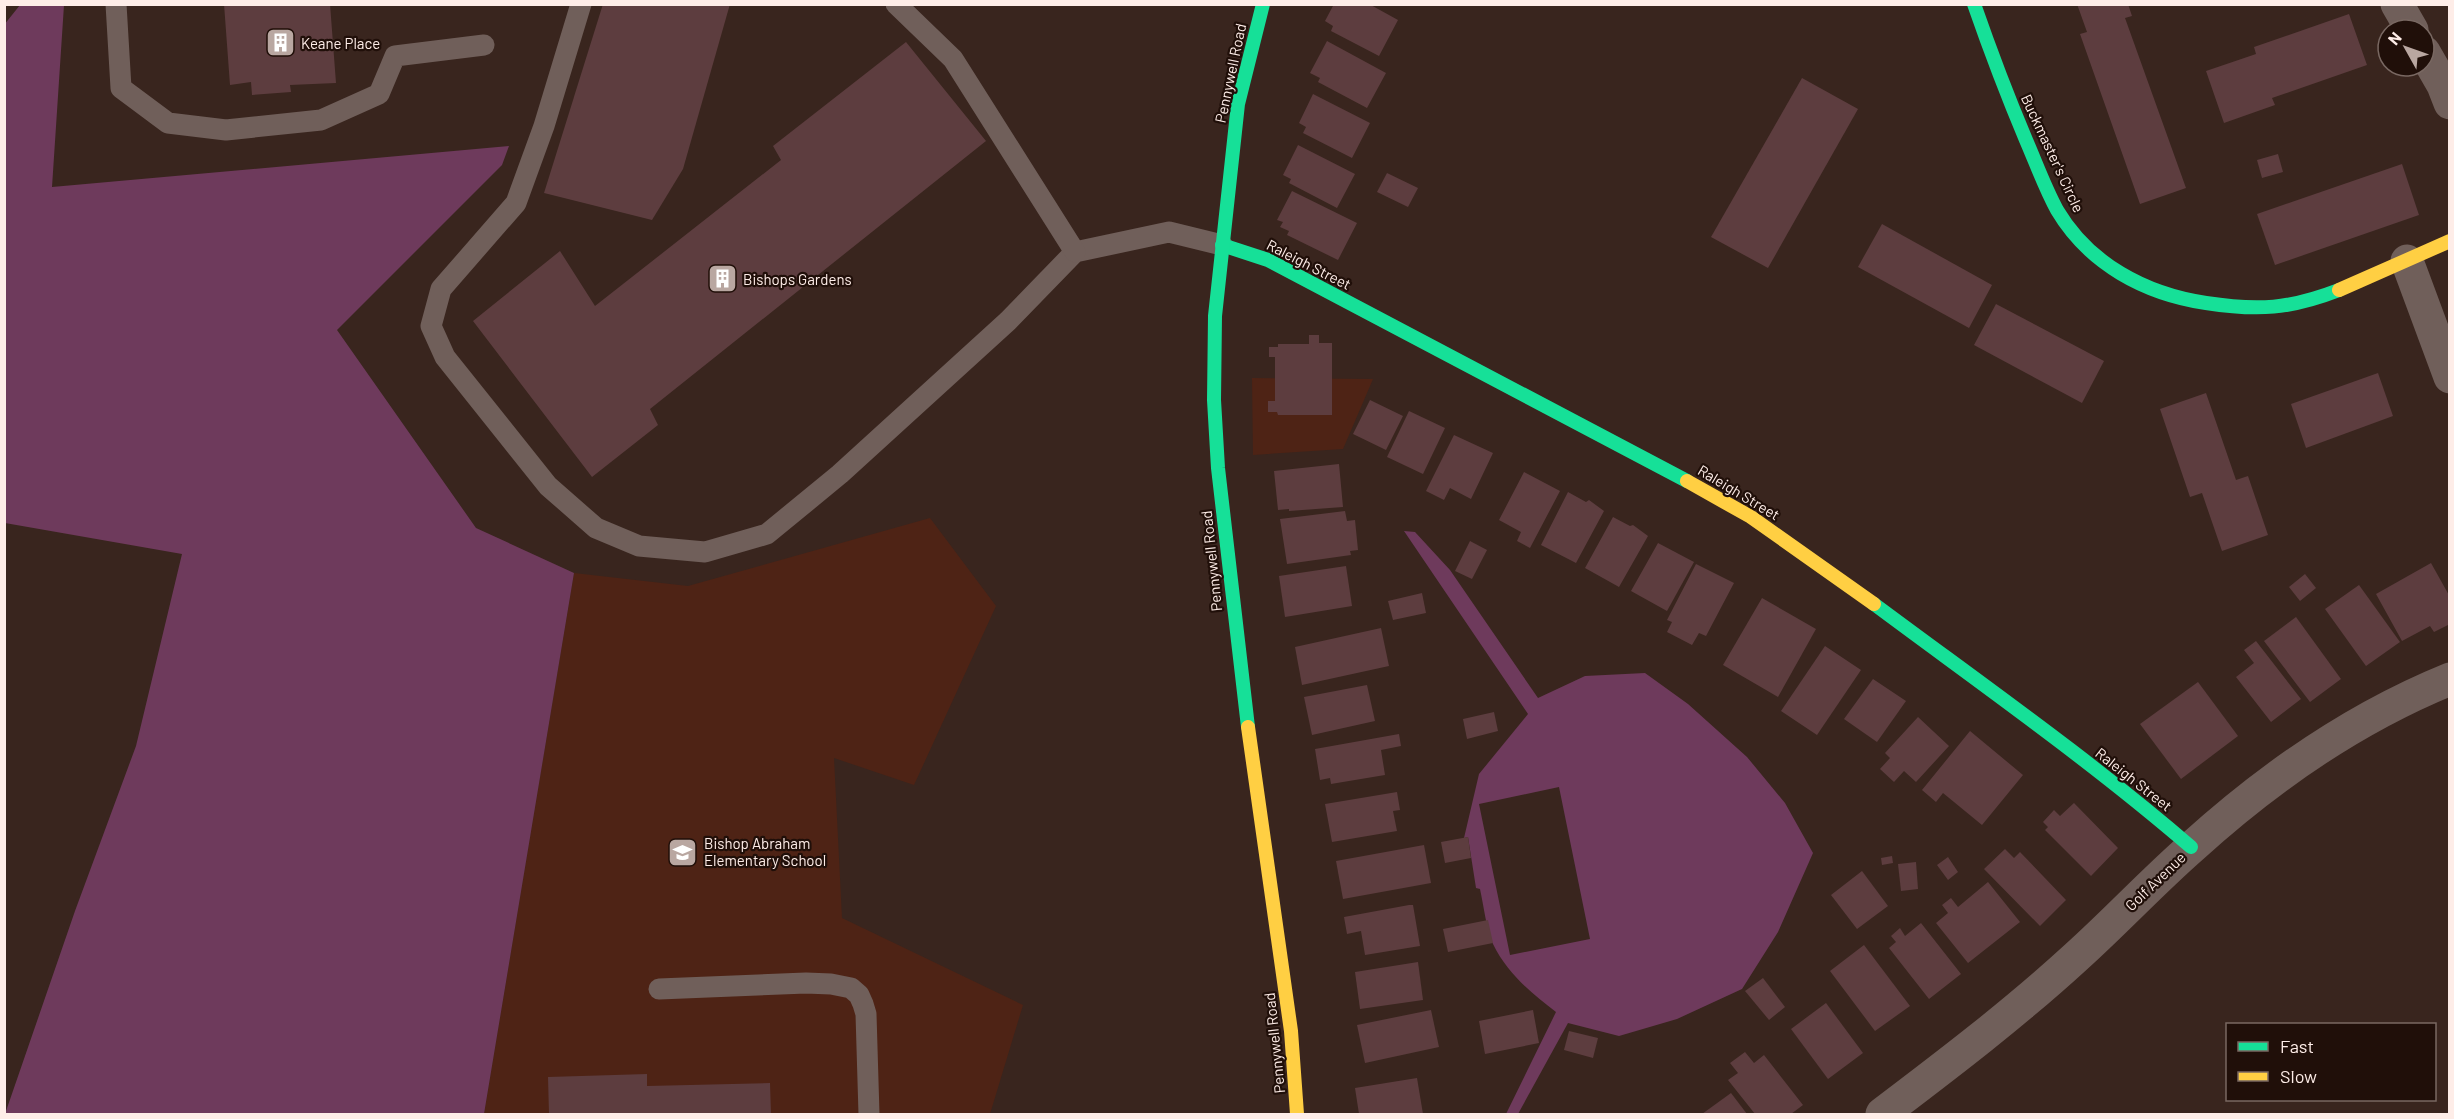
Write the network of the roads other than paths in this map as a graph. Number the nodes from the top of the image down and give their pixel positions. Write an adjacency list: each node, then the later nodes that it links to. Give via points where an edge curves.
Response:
1 (116, 4): 8 (lane, via 121,88 168,123 226,130 321,120 379,94 395,56)
2 (580, 4): 13 (lane, via 544,126 516,203 441,289 431,326 445,357 541,477 596,528 639,546 705,552 767,534 840,474 1008,321)
3 (896, 4): 13 (lane, via 953,59)
4 (1263, 4): 12 (street, Pennywell Road, via 1238,104)
5 (1974, 4): 14 (street, Buckmaster's Circle, via 2058,212 2083,246 2148,290 2227,307 2282,308 2342,290)
6 (2397, 4): 7 (street)
7 (2405, 18)
8 (484, 45)
9 (2436, 72): 10 (street)
10 (2450, 103)
11 (2450, 241): 14 (street, Buckmaster's Circle)
12 (1222, 245): 13 (lane, via 1169,232); 17 (street, Raleigh Street, via 1268,261 1637,453 1751,517 2080,758); 20 (street, Pennywell Road, via 1214,360 1218,468 1244,699 1291,1032)
13 (1075, 252)
14 (2407, 261): 15 (street)
15 (2450, 377)
16 (2450, 679): 17 (street, Golf Avenue, via 2412,694 2349,728 2286,771)
17 (2191, 847): 21 (street, Golf Avenue, via 2076,957 1961,1054)
18 (659, 989): 19 (lane, via 806,983 851,988 859,994 866,1014)
19 (869, 1114)
20 (1297, 1114)
21 (1882, 1114)

